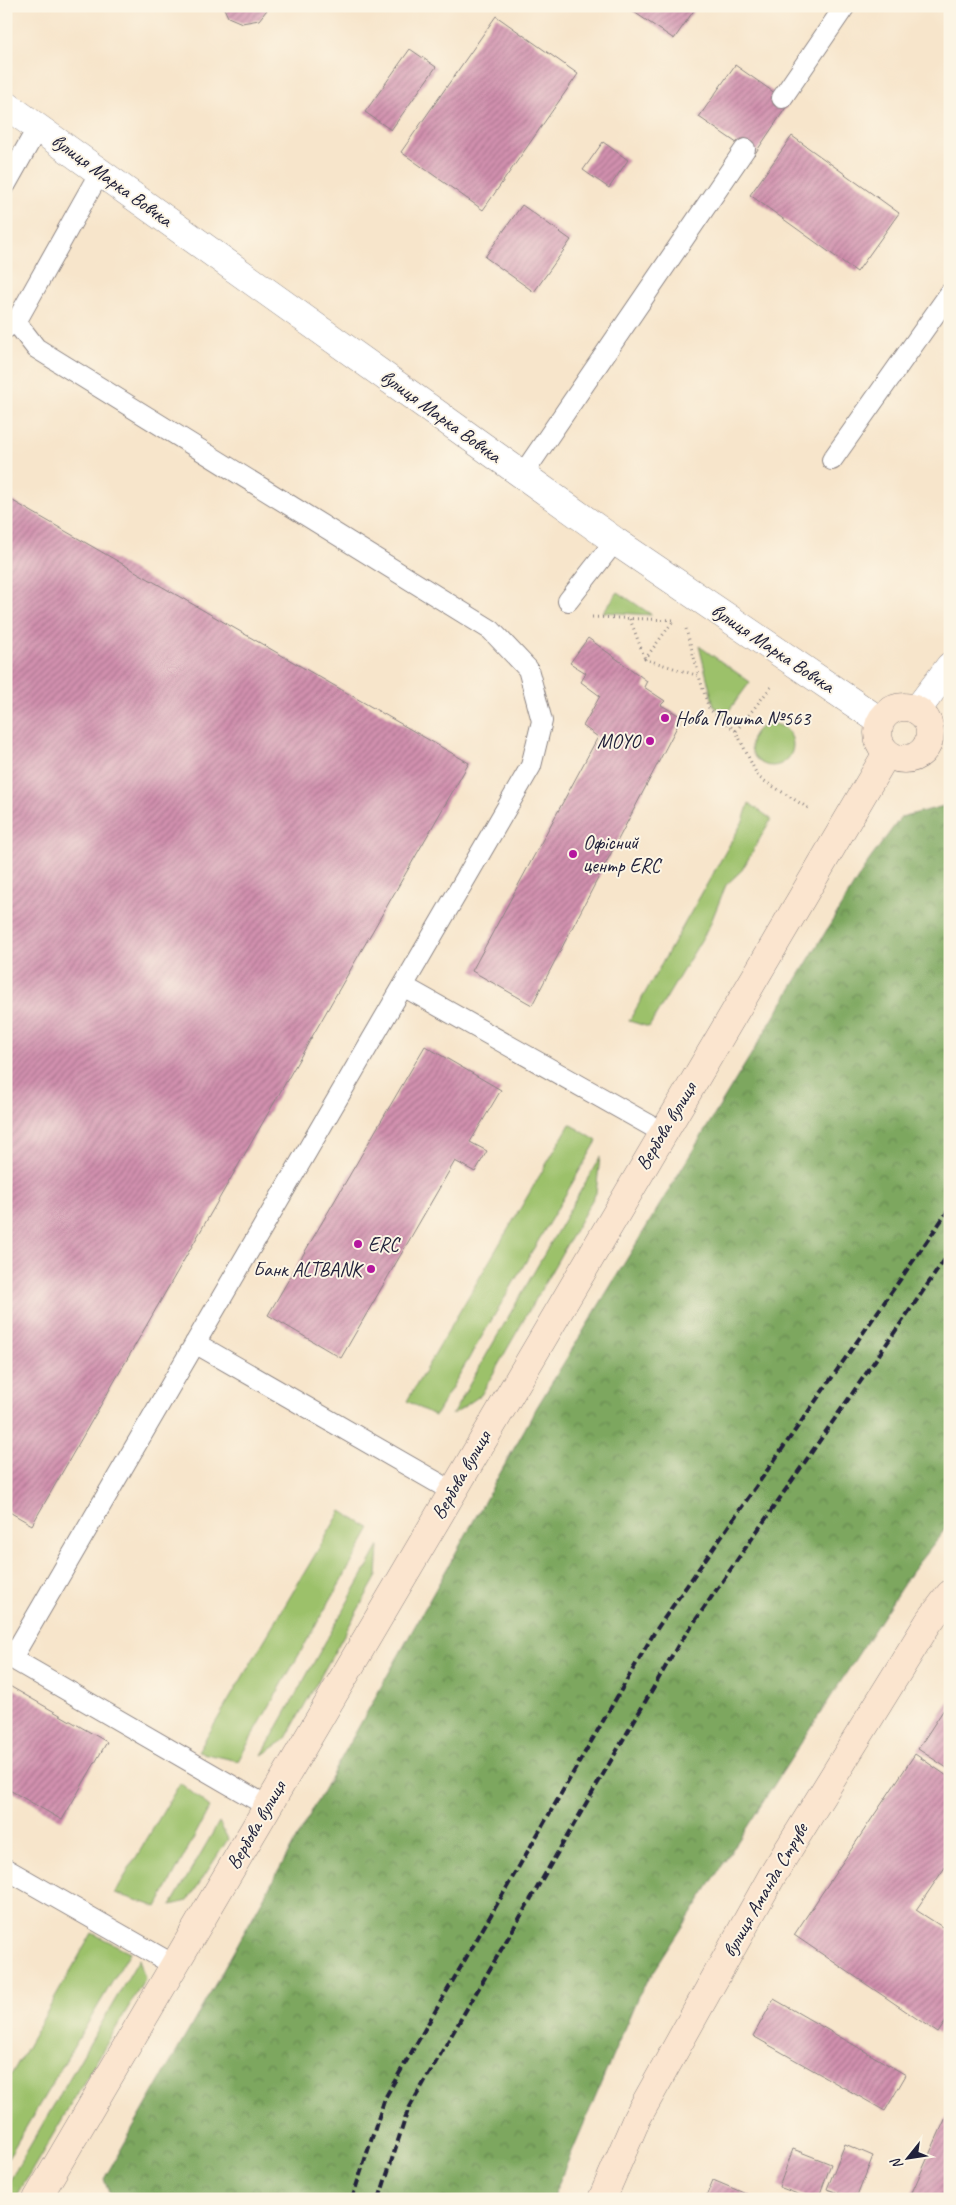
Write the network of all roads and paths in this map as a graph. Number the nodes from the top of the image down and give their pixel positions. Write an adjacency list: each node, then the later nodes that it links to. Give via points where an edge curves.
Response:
1 (845, 6): 2 (lane)
2 (782, 98)
3 (6, 105): 4 (street, вулиця Марка Вовчка)
4 (38, 128): 6 (street, вулиця Марка Вовчка); 7 (lane)
5 (745, 149): 11 (lane)
6 (100, 172): 9 (lane); 11 (street, вулиця Марка Вовчка)
7 (6, 184)
8 (950, 293): 10 (lane)
9 (11, 325): 27 (lane, via 36,348 490,630 528,669 542,721 531,766)
10 (832, 460)
11 (523, 474): 12 (street, вулиця Марка Вовчка)
12 (615, 541): 13 (lane); 22 (street, вулиця Марка Вовчка)
13 (568, 601)
14 (593, 610): 15 (path, via 588,617)
15 (630, 619): 17 (path); 17 (path, via 674,620)
16 (686, 629): 19 (path)
17 (645, 659): 19 (path)
18 (950, 666): 21 (street)
19 (699, 676): 23 (path, via 709,709)
20 (771, 687): 23 (path)
21 (918, 710): 22 (main road, via 892,708); 24 (main road, via 929,724)
22 (880, 721): 25 (main road, via 878,738)
23 (736, 731): 26 (path, via 758,777)
24 (939, 747): 25 (main road, via 903,759)
25 (887, 753): 28 (main road, Вербова вулиця)
26 (808, 808)
27 (403, 986): 28 (lane); 29 (lane)
28 (662, 1132): 30 (main road, Вербова вулиця)
29 (195, 1343): 30 (lane); 32 (lane)
30 (452, 1491): 33 (main road, Вербова вулиця)
31 (950, 1594): 37 (main road, вулиця Аманда Струве, via 928,1624 772,1876 637,2118)
32 (9, 1657): 33 (lane)
33 (267, 1806): 35 (main road, Вербова вулиця)
34 (6, 1869): 35 (lane)
35 (174, 1964): 36 (main road, Вербова вулиця)
36 (37, 2199)
37 (602, 2199)

